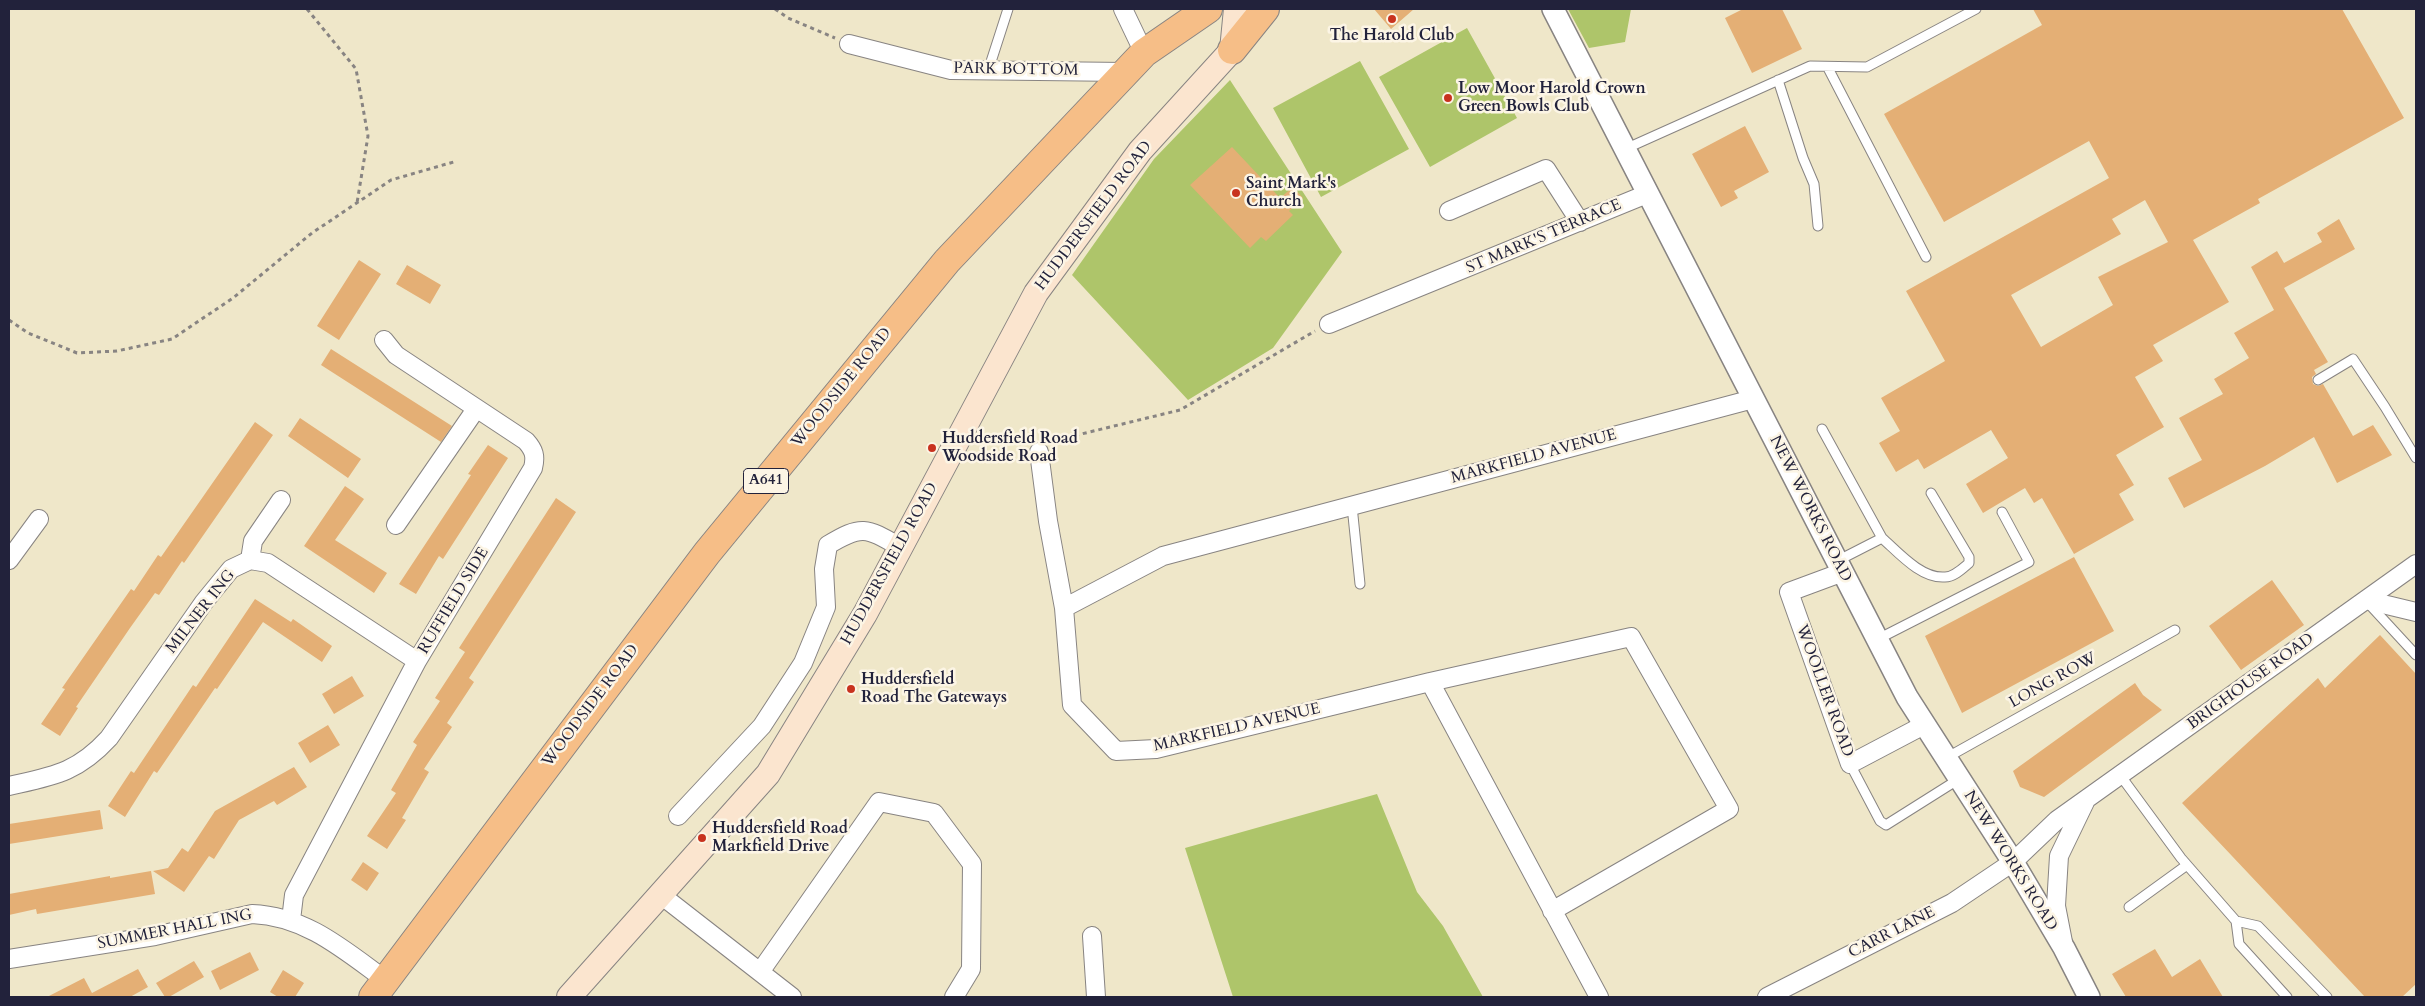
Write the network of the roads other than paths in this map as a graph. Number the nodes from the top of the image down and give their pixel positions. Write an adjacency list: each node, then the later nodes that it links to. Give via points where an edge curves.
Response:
1 (1008, 9): 12 (lane)
2 (1123, 9): 10 (street)
3 (1208, 9): 10 (main road, WOODSIDE ROAD / A641)
4 (1236, 9): 9 (main road)
5 (1265, 9): 9 (main road)
6 (1553, 9): 14 (street, NEW WORKS ROAD)
7 (1976, 9): 11 (lane, via 1867,67)
8 (849, 44): 12 (street, PARK BOTTOM, via 951,70)
9 (1232, 50): 35 (main road, HUDDERSFIELD ROAD, via 1140,151 1036,293)
10 (1135, 63): 12 (street, PARK BOTTOM); 68 (main road, WOODSIDE ROAD / A641, via 947,261 707,553)
11 (1828, 68): 13 (lane, via 1810,66); 19 (lane)
12 (988, 71)
13 (1778, 80): 14 (lane); 18 (lane, via 1814,184)
14 (1624, 150): 15 (street, NEW WORKS ROAD)
15 (1647, 194): 17 (street, ST MARK'S TERRACE); 23 (street, NEW WORKS ROAD)
16 (1449, 211): 17 (street, via 1546,169)
17 (1580, 222): 20 (street, ST MARK'S TERRACE)
18 (1818, 226)
19 (1926, 257)
20 (1329, 324)
21 (384, 340): 24 (street, RUFFIELD SIDE, via 396,355)
22 (2318, 380): 27 (lane, via 2353,359)
23 (1753, 399): 30 (street, MARKFIELD AVENUE); 39 (street, NEW WORKS ROAD)
24 (476, 408): 33 (street); 47 (street, RUFFIELD SIDE, via 526,441 532,447 535,460)
25 (1822, 429): 34 (lane)
26 (1039, 452): 42 (street)
27 (2416, 458)
28 (1931, 493): 34 (lane, via 1969,557 1959,572 1945,577 1930,574 1909,562)
29 (281, 500): 37 (street, via 253,541)
30 (1352, 506): 40 (lane); 42 (street, MARKFIELD AVENUE, via 1163,556)
31 (2002, 512): 45 (lane, via 2029,562)
32 (39, 519): 36 (street)
33 (396, 525)
34 (1882, 538): 39 (lane)
35 (900, 547): 56 (street, via 872,531 851,531 828,545 824,569 826,607 803,663 762,726); 59 (main road, HUDDERSFIELD ROAD, via 865,614 768,774)
36 (9, 560)
37 (250, 560): 47 (street, MILNER ING, via 268,563); 54 (street, MILNER ING, via 231,569 204,602 109,738 94,754 77,766 49,777)
38 (2416, 564): 41 (street, BRIGHOUSE ROAD)
39 (1840, 567): 45 (street, NEW WORKS ROAD); 51 (street, WOOLLER ROAD, via 1789,592)
40 (1360, 584)
41 (2366, 600): 43 (street); 46 (lane); 52 (street, BRIGHOUSE ROAD)
42 (1064, 608): 48 (street, MARKFIELD AVENUE, via 1072,705 1116,751 1156,749)
43 (2416, 612)
44 (2175, 630): 50 (lane, LONG ROW)
45 (1878, 640): 49 (street, NEW WORKS ROAD)
46 (2416, 655)
47 (417, 661): 62 (street, RUFFIELD SIDE, via 294,895)
48 (1430, 682): 61 (street); 61 (street, MARKFIELD AVENUE, via 1631,637 1729,809)
49 (1924, 725): 50 (street, NEW WORKS ROAD); 51 (street, WOOLLER ROAD)
50 (1946, 758): 53 (street, NEW WORKS ROAD)
51 (1850, 764): 53 (lane, via 1880,821 1886,825)
52 (2120, 775): 55 (street, BRIGHOUSE ROAD); 58 (lane)
53 (1960, 779): 57 (street, NEW WORKS ROAD)
54 (9, 786)
55 (2086, 800): 57 (street, BRIGHOUSE ROAD, via 2057,820); 65 (street, BRIGHOUSE ROAD, via 2059,856 2056,906)
56 (678, 816)
57 (2013, 862): 65 (street, NEW WORKS ROAD); 74 (street, CARR LANE, via 1952,903)
58 (2187, 865): 60 (lane); 63 (lane)
59 (661, 895): 67 (street); 69 (main road, HUDDERSFIELD ROAD)
60 (2129, 907)
61 (1552, 910): 73 (street)
62 (291, 920): 66 (street, SUMMER HALL ING, via 252,914 155,936); 68 (street, SUMMER HALL ING, via 329,939)
63 (2236, 921): 76 (lane, via 2239,944); 77 (lane, via 2258,926)
64 (1092, 936): 72 (street)
65 (2064, 948): 75 (street, NEW WORKS ROAD)
66 (9, 959)
67 (760, 972): 70 (street); 71 (street, via 879,802 934,813 972,864 971,970)
68 (378, 988)
69 (569, 997)
70 (792, 997)
71 (954, 997)
72 (1096, 997)
73 (1599, 997)
74 (1767, 997)
75 (2089, 997)
76 (2286, 997)
77 (2327, 997)

